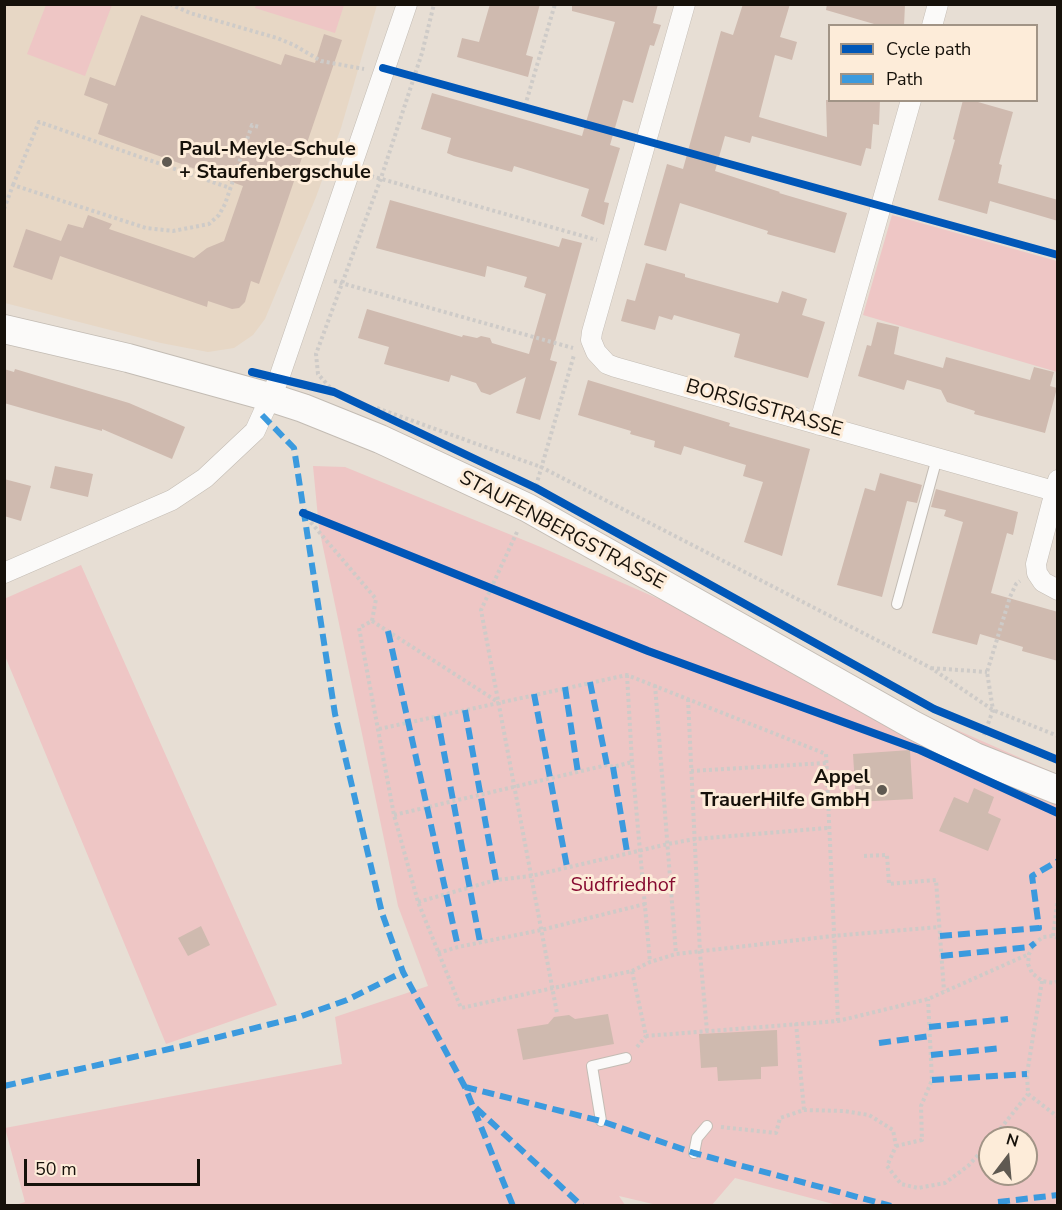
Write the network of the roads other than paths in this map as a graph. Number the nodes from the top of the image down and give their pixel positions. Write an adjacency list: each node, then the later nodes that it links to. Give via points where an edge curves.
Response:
1 (406, 4): 7 (street, via 279,378)
2 (685, 4): 8 (street, BORSIGSTRASSE, via 591,340 607,364)
3 (938, 4): 4 (street)
4 (933, 24)
5 (910, 102): 8 (street)
6 (4, 329): 7 (street, STAUFENBERGSTRASSE)
7 (269, 397): 11 (street, via 255,431 205,478 172,500); 14 (street, STAUFENBERGSTRASSE, via 380,439 528,508 903,720 975,757)
8 (819, 425): 9 (street, BORSIGSTRASSE)
9 (937, 458): 10 (street, BORSIGSTRASSE); 13 (lane)
10 (1056, 486): 12 (street, via 1038,552 1037,573 1043,582)
11 (4, 573)
12 (1058, 590)
13 (897, 604)
14 (1058, 790)
15 (626, 1058): 16 (lane, via 592,1065)
16 (601, 1121)
17 (707, 1126): 18 (lane, via 697,1138)
18 (694, 1153)

